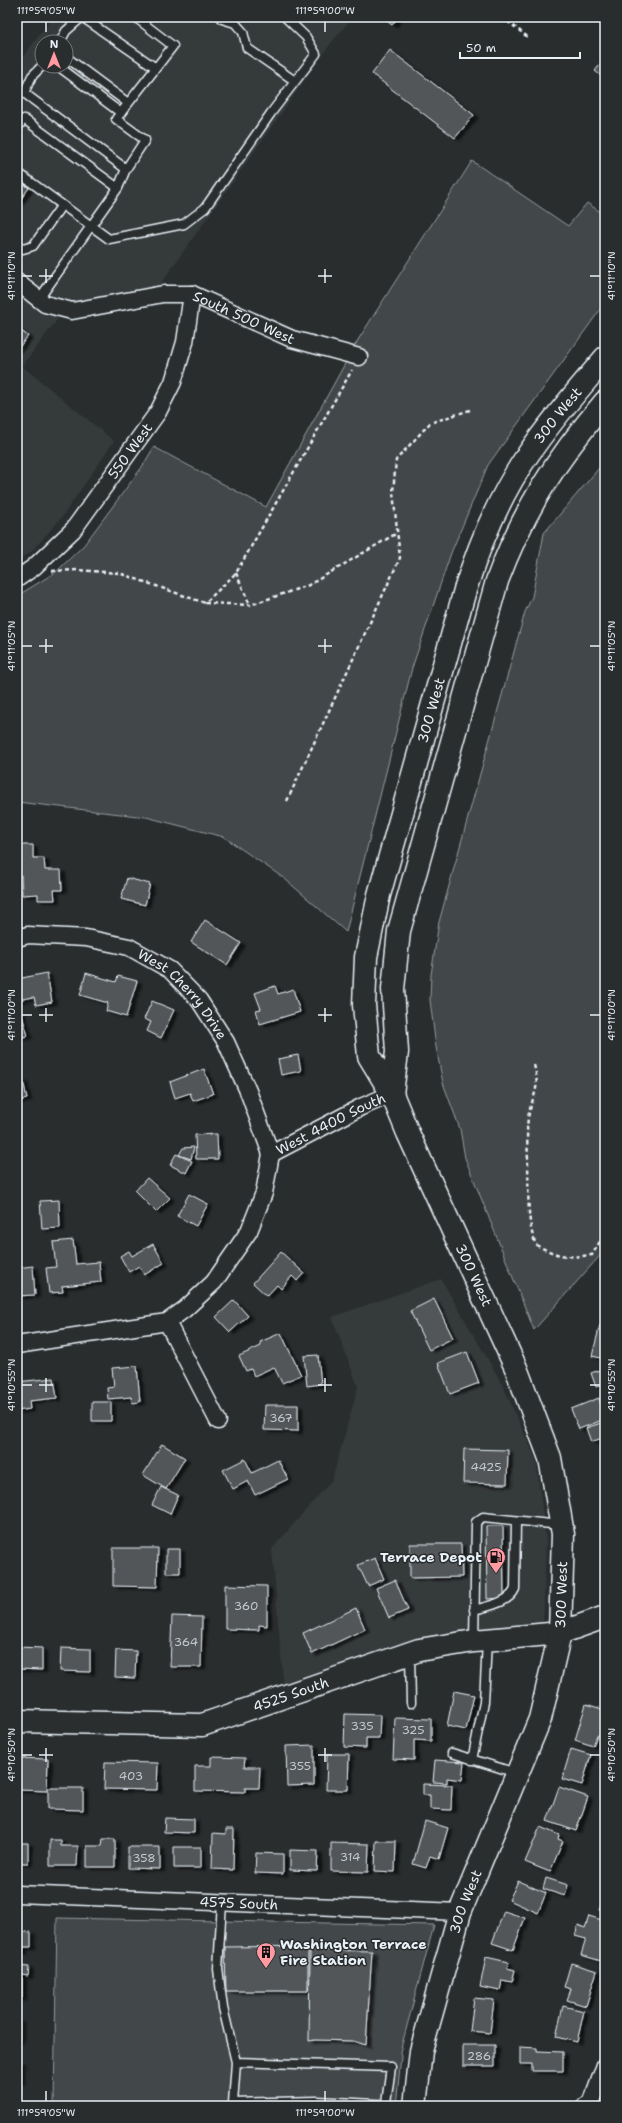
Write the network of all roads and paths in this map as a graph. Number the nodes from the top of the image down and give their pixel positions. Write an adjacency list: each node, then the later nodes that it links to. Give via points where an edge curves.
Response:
1 (135, 17): 9 (lane, via 173,46)
2 (285, 17): 12 (lane, via 306,37 316,54)
3 (502, 17): 7 (path)
4 (222, 19): 5 (lane)
5 (233, 20): 12 (lane, via 243,32 247,48)
6 (64, 34): 9 (lane, via 82,18)
7 (529, 38)
8 (74, 63): 13 (lane)
9 (156, 68): 13 (lane)
10 (34, 74): 16 (lane, via 24,93)
11 (69, 74): 14 (lane)
12 (295, 81): 20 (lane, via 205,208 184,224 109,239)
13 (128, 104): 14 (lane)
14 (120, 113): 16 (lane, via 116,119 145,140)
15 (17, 128): 18 (lane, via 24,119)
16 (126, 169): 18 (lane)
17 (17, 172): 19 (lane)
18 (118, 188): 20 (lane)
19 (62, 205): 20 (lane); 21 (lane, via 33,246 23,249)
20 (91, 226): 24 (lane)
21 (17, 245)
22 (17, 282): 24 (street, South 500 West)
23 (192, 294): 24 (street, South 500 West, via 163,294 72,311 45,304); 25 (street, South 500 West, via 292,338); 30 (street, 550 West, via 185,342 173,382 158,412 73,530)
24 (39, 299)
25 (360, 357): 31 (path)
26 (605, 358): 38 (main road, 300 West, via 544,431 512,478 484,535 465,590 379,895 369,941 364,989 369,1056)
27 (605, 402): 38 (main road, 300 West, via 567,448 537,493 513,540 497,580 400,931 393,989 397,1052)
28 (470, 410): 29 (path, via 430,423 396,460 393,492)
29 (397, 533): 34 (path, via 309,585); 35 (path, via 400,558)
30 (34, 567): 32 (street, 550 West); 33 (path, via 56,572 77,570 119,573)
31 (236, 573): 33 (path); 34 (path)
32 (17, 579)
33 (205, 603): 34 (path)
34 (250, 605)
35 (287, 801)
36 (17, 938): 39 (street, West Cherry Drive, via 28,935 86,938 129,946 170,970 199,1000 226,1042 248,1091)
37 (534, 1065): 40 (path, via 537,1091 528,1118 531,1235 536,1246 569,1258 592,1255)
38 (392, 1094): 39 (street, West 4400 South); 45 (main road, 300 West, via 516,1368 550,1458)
39 (271, 1154): 41 (street, via 264,1193 249,1231 214,1282)
40 (605, 1233)
41 (167, 1322): 42 (street); 43 (street)
42 (17, 1345)
43 (218, 1421)
44 (516, 1521): 45 (lane); 46 (lane, via 513,1594 508,1599); 46 (lane, via 483,1517 476,1522)
45 (563, 1525): 48 (main road, 300 West)
46 (474, 1610): 49 (lane)
47 (605, 1616): 48 (main road, 4525 South)
48 (560, 1633): 49 (main road, 4525 South); 55 (main road, 300 West, via 540,1719)
49 (480, 1641): 50 (main road, 4525 South); 54 (lane, via 484,1702)
50 (410, 1654): 51 (lane); 52 (main road, 4525 South, via 202,1725)
51 (411, 1703)
52 (17, 1721)
53 (452, 1753): 54 (lane)
54 (472, 1760): 55 (lane)
55 (516, 1773): 58 (main road, 300 West)
56 (17, 1894): 57 (street, 4575 South)
57 (222, 1902): 58 (street, 4575 South); 59 (lane, via 218,1969 223,2008)
58 (460, 1912): 63 (main road, 300 West, via 421,2051)
59 (236, 2062): 61 (lane, via 391,2067); 61 (lane, via 233,2103 317,2101)
60 (605, 2066): 62 (street)
61 (386, 2104): 63 (lane)
62 (588, 2105)
63 (416, 2106)

